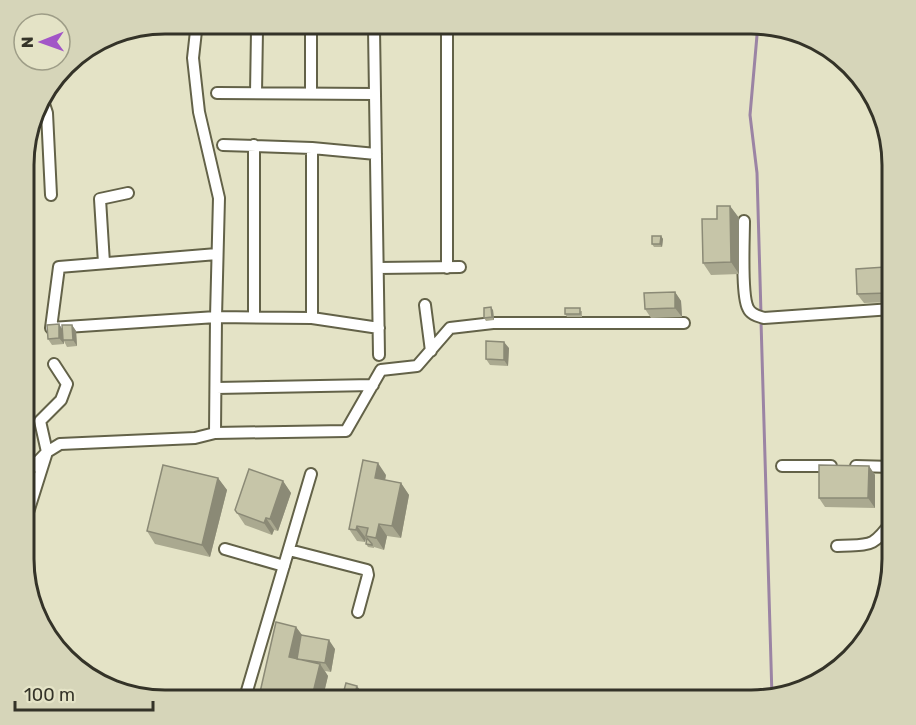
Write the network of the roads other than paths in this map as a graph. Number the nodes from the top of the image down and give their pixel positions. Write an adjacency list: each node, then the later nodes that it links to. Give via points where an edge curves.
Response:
1 (196, 34): 18 (street, via 193,58 198,112 219,198)
2 (257, 34): 7 (street)
3 (311, 34): 8 (street)
4 (374, 34): 9 (street)
5 (447, 34): 20 (street)
6 (217, 93): 7 (street)
7 (256, 93): 8 (street)
8 (311, 93): 9 (street)
9 (375, 93): 14 (street)
10 (46, 111): 16 (street)
11 (223, 145): 12 (street)
12 (254, 145): 13 (street); 25 (street)
13 (312, 148): 14 (street); 27 (street)
14 (376, 154): 22 (street)
15 (128, 193): 19 (street, via 100,199)
16 (51, 195)
17 (744, 221): 24 (street, via 745,292 748,308 760,317)
18 (217, 254): 19 (street); 26 (street)
19 (104, 263): 26 (street, via 59,267 51,328)
20 (447, 267): 21 (street); 22 (street)
21 (460, 267)
22 (378, 268): 29 (street)
23 (425, 305): 30 (street)
24 (882, 310)
25 (254, 316): 26 (street); 27 (street)
26 (216, 317): 34 (street)
27 (312, 318): 29 (street)
28 (684, 323): 30 (street, via 493,323 450,328)
29 (379, 328): 31 (street)
30 (431, 351): 33 (street, via 417,366 381,370)
31 (379, 355)
32 (54, 364): 36 (street, via 68,384 61,400 40,421)
33 (373, 385): 34 (street); 35 (street, via 346,431)
34 (216, 388): 35 (street)
35 (215, 433): 36 (street, via 195,438 60,444)
36 (47, 452): 37 (street); 41 (street)
37 (35, 464)
38 (782, 466): 39 (street)
39 (881, 467)
40 (311, 474): 45 (street)
41 (35, 487)
42 (881, 537): 43 (street, via 867,544)
43 (837, 546)
44 (225, 549): 46 (street)
45 (289, 550): 46 (street); 47 (street, via 367,570)
46 (284, 566): 48 (street)
47 (358, 612)
48 (247, 690)

